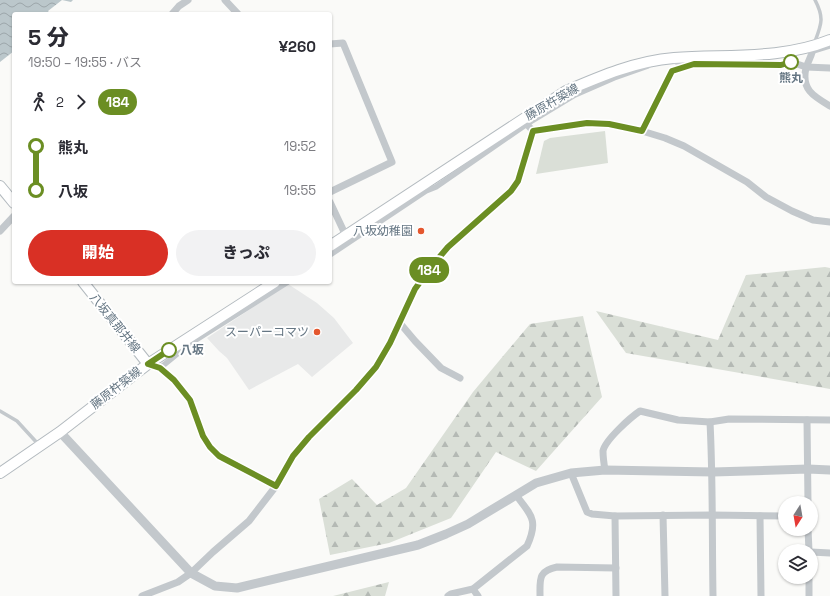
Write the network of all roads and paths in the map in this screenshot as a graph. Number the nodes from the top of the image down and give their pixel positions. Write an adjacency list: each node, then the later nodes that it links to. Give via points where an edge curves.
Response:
1 (188, 0): 4 (street)
2 (225, 0): 5 (street)
3 (815, 0): 9 (lane, via 820,9 822,24)
4 (174, 12)
5 (236, 12)
6 (830, 40): 9 (main road, 藤原杵築線)
7 (332, 44): 19 (street, via 343,43 392,162)
8 (830, 46): 9 (street)
9 (813, 49): 12 (street); 15 (main road, 藤原杵築線, via 761,55 672,58 637,64 566,91)
10 (676, 61): 11 (street); 15 (street, via 614,78 575,95)
11 (694, 64): 12 (street, via 781,65 791,62); 17 (lane, via 672,71)
12 (806, 67): 13 (street); 14 (street, via 804,82 810,93)
13 (830, 68)
14 (830, 106)
15 (525, 122): 16 (street); 25 (main road, 藤原杵築線); 27 (street, via 436,187 426,191)
16 (533, 131): 17 (street, via 587,123 609,124); 31 (street, via 518,181 511,191 448,247 415,289)
17 (642, 131): 23 (street, via 684,146 792,211 813,220)
18 (0, 186): 20 (main road)
19 (332, 191)
20 (12, 201)
21 (332, 206): 25 (street)
22 (12, 218): 24 (street)
23 (830, 222)
24 (0, 231)
25 (346, 236): 26 (main road, 藤原杵築線)
26 (332, 245)
27 (332, 254)
28 (85, 284): 32 (main road, 八坂真那井線)
29 (272, 284): 32 (main road, 藤原杵築線)
30 (285, 284): 33 (street, via 188,345)
31 (399, 322): 34 (street, via 441,368); 47 (street, via 376,367 293,456)
32 (148, 364): 33 (street); 39 (main road, 藤原杵築線)
33 (160, 368): 47 (street, via 174,380 190,400 203,436 210,447 219,456)
34 (460, 378)
35 (0, 411): 40 (lane, via 17,421)
36 (807, 420): 37 (street); 38 (street, via 729,419); 41 (street)
37 (830, 420)
38 (710, 422): 42 (street, via 678,420 640,411 606,443 603,451); 44 (street)
39 (60, 432): 40 (main road, 藤原杵築線); 58 (street)
40 (40, 445): 45 (main road, 藤原杵築線)
41 (808, 469): 43 (street); 44 (street); 49 (street)
42 (605, 470): 44 (street); 46 (street)
43 (830, 470)
44 (713, 472): 51 (street)
45 (0, 473)
46 (571, 473): 48 (street, via 536,483); 52 (street, via 587,512)
47 (276, 486): 58 (street, via 249,521)
48 (516, 495): 58 (street, via 468,524 418,545 237,588 215,586); 60 (street, via 531,515 534,524 532,536 527,546)
49 (808, 496)
50 (663, 515): 51 (street); 52 (street); 66 (street)
51 (712, 515): 53 (street); 67 (street)
52 (615, 516): 57 (street)
53 (760, 516): 54 (street); 68 (street)
54 (778, 516)
55 (818, 552): 56 (street)
56 (830, 553)
57 (616, 568): 64 (street, via 548,569 542,573); 65 (street)
58 (191, 573): 61 (street, via 178,582)
59 (809, 584): 69 (street)
60 (473, 589): 62 (street); 63 (street)
61 (142, 596)
62 (448, 596)
63 (478, 596)
64 (540, 596)
65 (616, 596)
66 (665, 596)
67 (713, 596)
68 (761, 596)
69 (809, 596)

